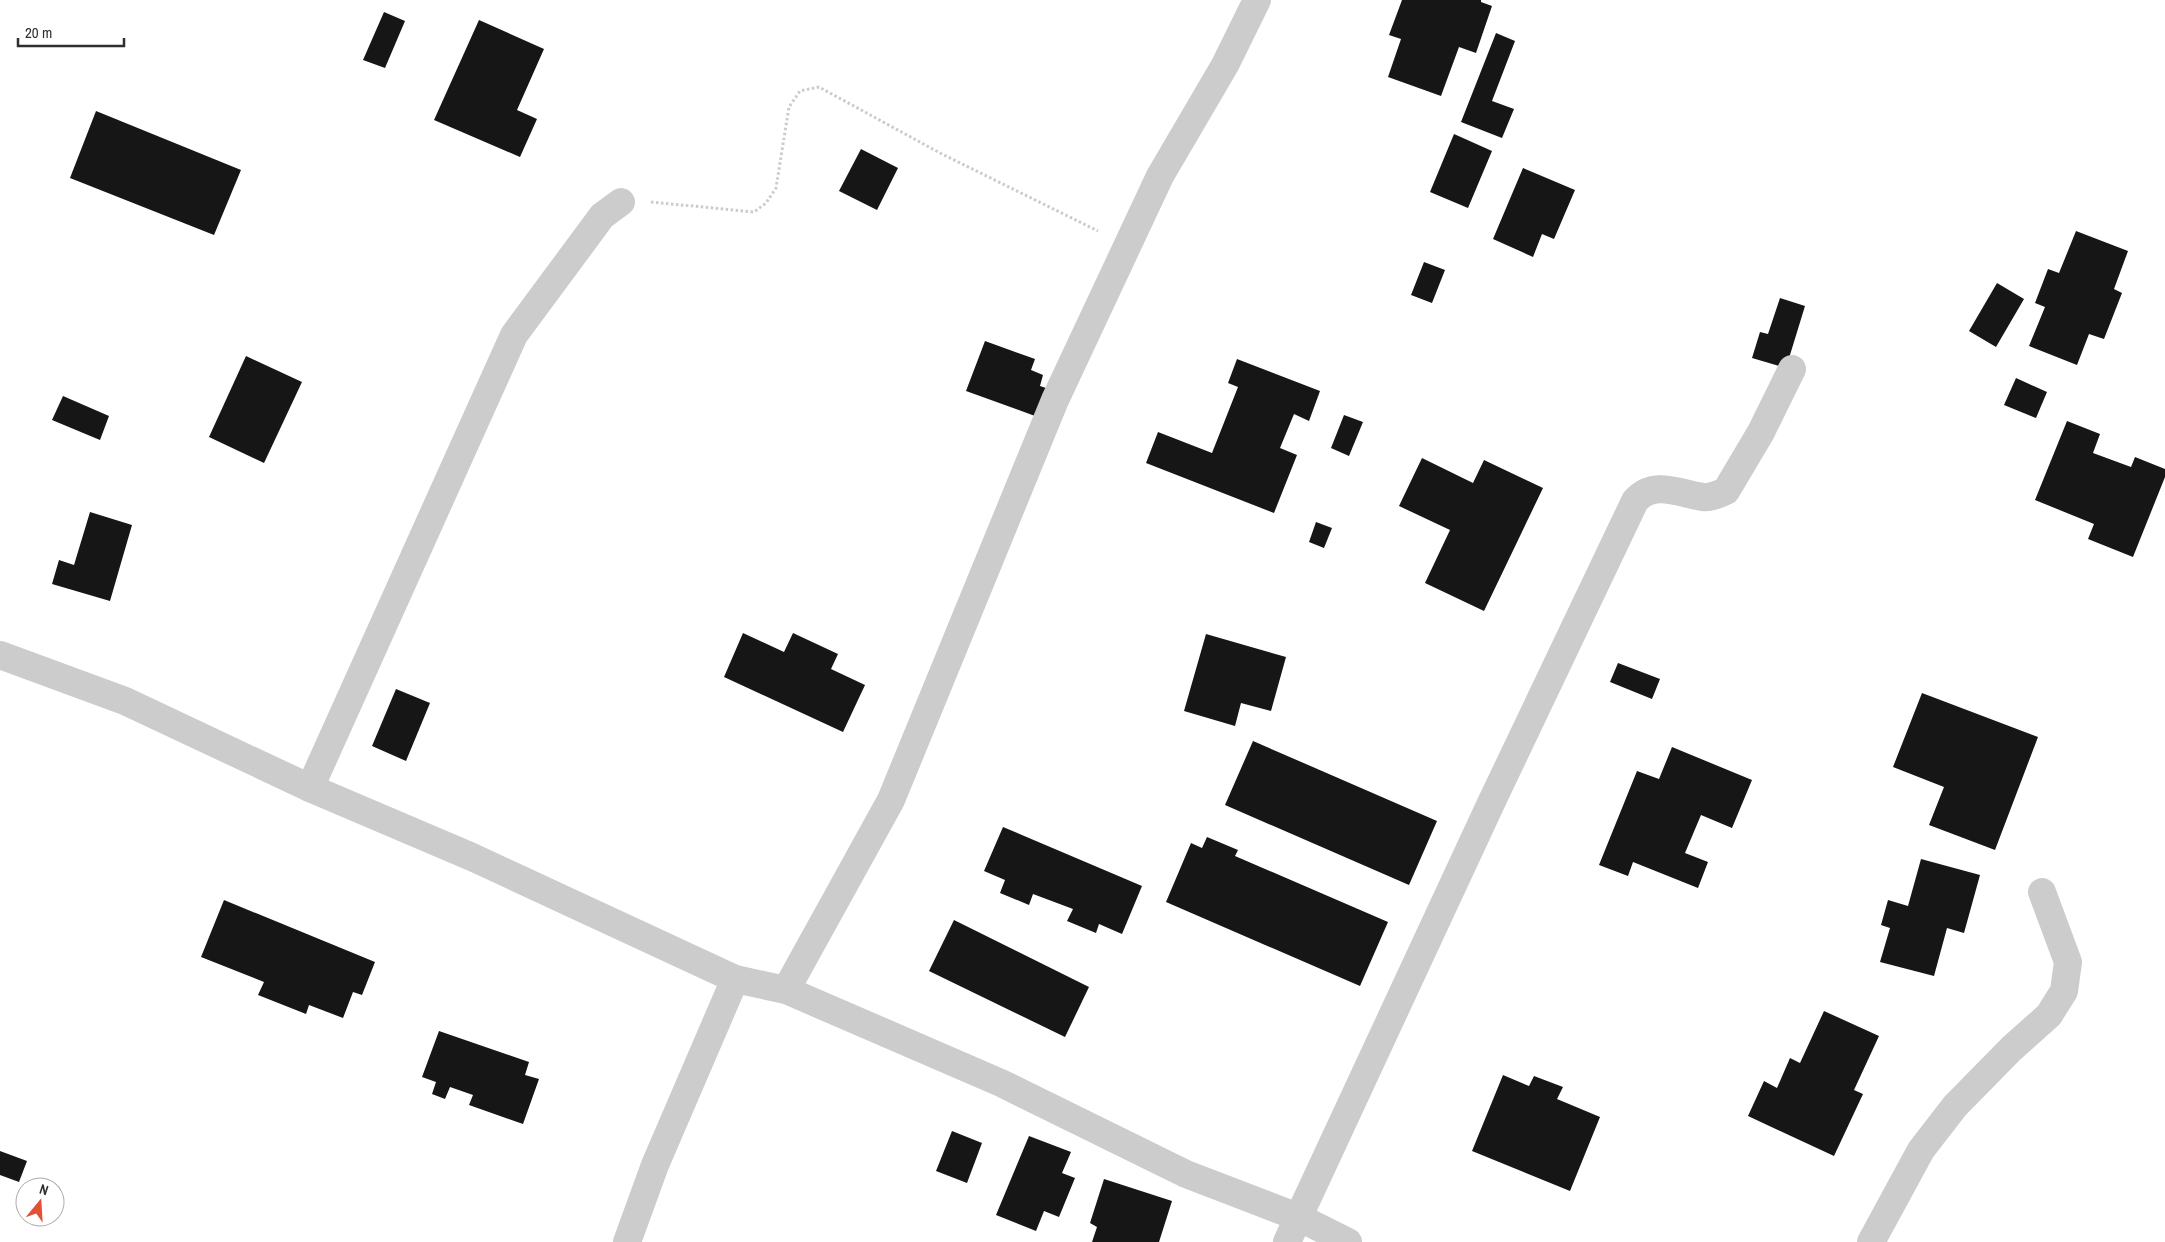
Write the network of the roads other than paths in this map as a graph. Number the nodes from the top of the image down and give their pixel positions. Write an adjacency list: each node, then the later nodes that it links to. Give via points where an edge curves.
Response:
1 (1257, 0): 8 (street, via 1225,65 1160,176 1055,400 891,800)
2 (621, 202): 5 (street, via 602,216 514,335)
3 (1792, 369): 9 (street, via 1761,432 1726,491 1704,498 1667,489 1641,494 1635,501)
4 (0, 655): 5 (street, via 125,700)
5 (310, 788): 7 (street, via 472,857)
6 (2042, 892): 13 (street, via 2068,962 2064,991 2049,1015 1954,1106 1921,1150)
7 (735, 979): 8 (street); 10 (street, via 654,1165)
8 (786, 990): 9 (street, via 1002,1083 1186,1174)
9 (1298, 1217): 11 (street); 12 (street)
10 (627, 1242)
11 (1287, 1242)
12 (1348, 1242)
13 (1871, 1242)

